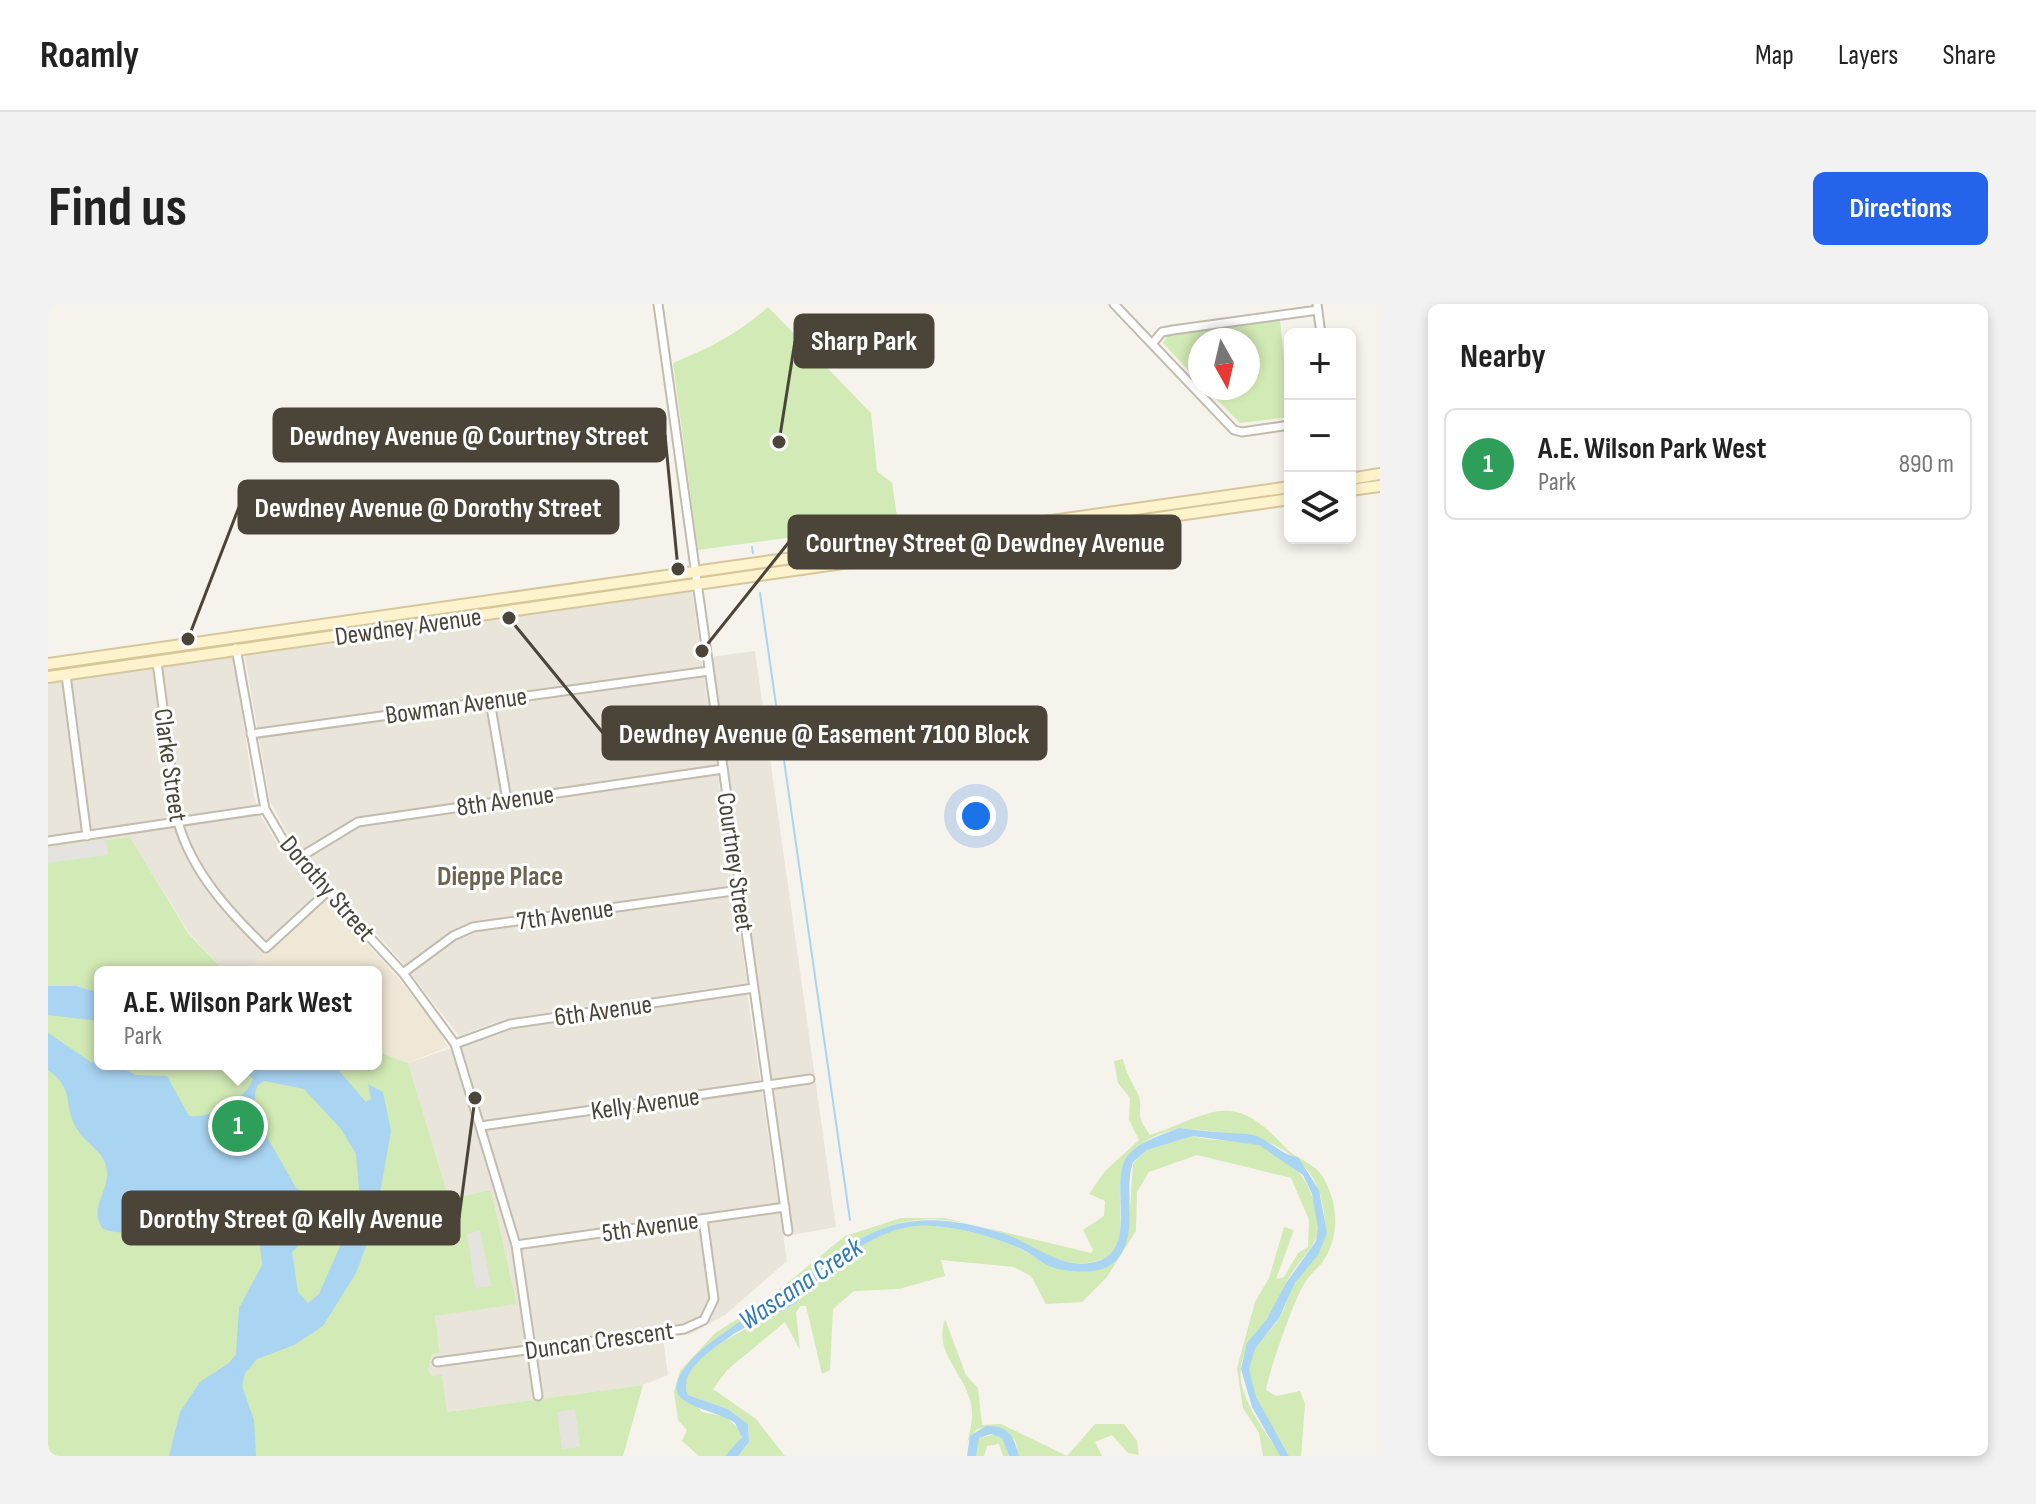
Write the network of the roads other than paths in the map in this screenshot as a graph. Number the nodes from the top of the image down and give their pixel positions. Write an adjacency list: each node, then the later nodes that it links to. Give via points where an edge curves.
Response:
1 (658, 304): 13 (street, Courtney Street)
2 (1114, 304): 5 (street)
3 (1317, 307): 4 (street); 5 (street, via 1162,332)
4 (1320, 328)
5 (1152, 344): 6 (street, via 1234,430)
6 (1284, 426)
7 (1380, 474): 8 (main road)
8 (1356, 478)
9 (1380, 486): 11 (main road)
10 (1284, 488): 13 (main road, Dewdney Avenue)
11 (1356, 489)
12 (1284, 500): 14 (main road, Dewdney Avenue)
13 (695, 573): 14 (street, Courtney Street); 15 (main road, Dewdney Avenue)
14 (697, 585): 16 (main road, Dewdney Avenue); 19 (street, Courtney Street)
15 (234, 638): 16 (street, Dorothy Street); 18 (main road, Dewdney Avenue)
16 (236, 651): 17 (main road, Dewdney Avenue); 23 (street, Dorothy Street)
17 (157, 662): 20 (main road, Dewdney Avenue); 27 (street, Clarke Street)
18 (48, 664)
19 (709, 671): 22 (street, Bowman Avenue); 24 (street, Courtney Street)
20 (66, 675): 21 (main road, Dewdney Avenue); 28 (street)
21 (48, 677)
22 (490, 701): 23 (street, Bowman Avenue); 25 (street)
23 (251, 734): 26 (street, Dorothy Street)
24 (723, 769): 25 (street, 8th Avenue); 31 (street, Courtney Street)
25 (507, 800): 30 (street, 8th Avenue, via 358,822)
26 (265, 809): 27 (street); 30 (street, Dorothy Street)
27 (178, 822): 28 (street); 32 (street, Clarke Street, via 212,889 266,948)
28 (87, 836): 29 (street)
29 (48, 841)
30 (297, 859): 32 (street, Dorothy Street)
31 (740, 890): 33 (street, 7th Avenue, via 473,927); 34 (street, Courtney Street)
32 (327, 892): 33 (street, Dorothy Street)
33 (403, 973): 35 (street, Dorothy Street)
34 (754, 988): 35 (street, 6th Avenue, via 510,1024); 37 (street, Courtney Street)
35 (455, 1044): 38 (street, Dorothy Street)
36 (810, 1079): 37 (street, Kelly Avenue)
37 (767, 1085): 38 (street, Kelly Avenue); 39 (street, Courtney Street)
38 (481, 1126): 42 (street, Dorothy Street)
39 (785, 1207): 40 (street, 5th Avenue); 41 (street, Courtney Street)
40 (703, 1219): 42 (street, 5th Avenue); 43 (street, Duncan Crescent, via 714,1299 704,1320 684,1329)
41 (788, 1231)
42 (516, 1245): 43 (street, Dorothy Street)
43 (531, 1351): 44 (street, Duncan Crescent); 45 (street, Dorothy Street)
44 (437, 1362)
45 (538, 1396)

